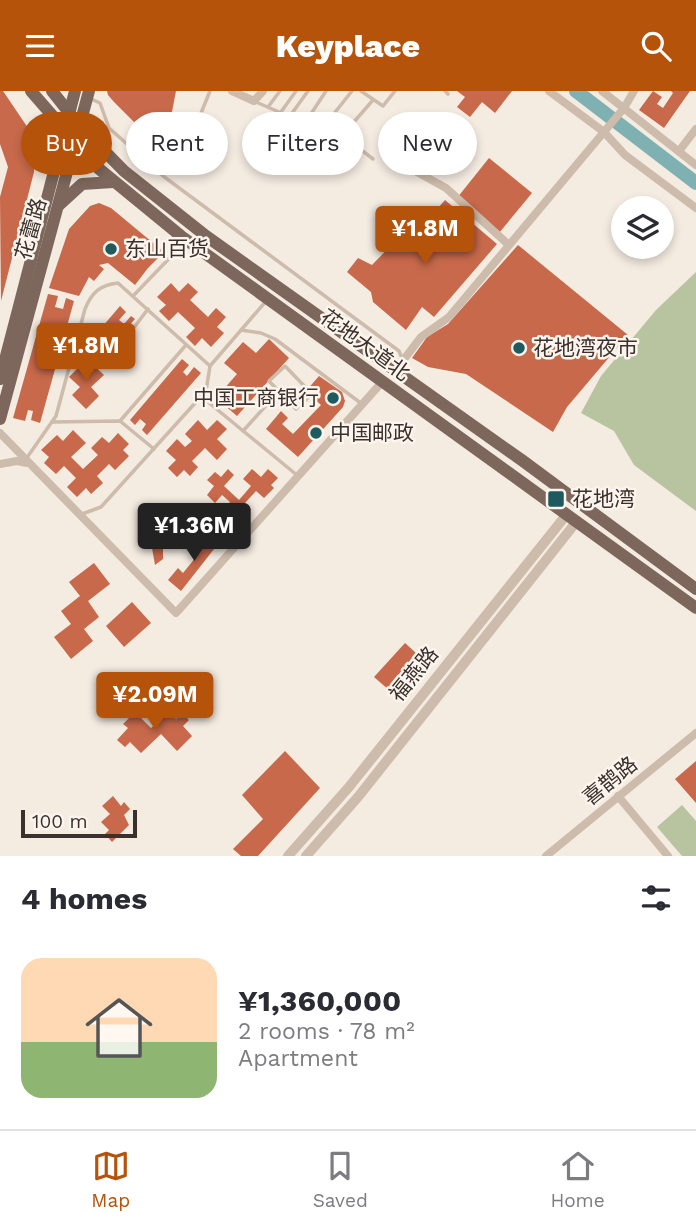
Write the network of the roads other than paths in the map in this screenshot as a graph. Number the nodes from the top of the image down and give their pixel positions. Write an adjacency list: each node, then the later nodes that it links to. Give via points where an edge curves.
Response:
1 (31, 91): 23 (main road, 花地大道北)
2 (52, 91): 24 (main road, 花地大道北)
3 (210, 91): 27 (lane)
4 (232, 91): 18 (street)
5 (263, 91): 20 (street)
6 (280, 91): 21 (lane)
7 (296, 91): 29 (lane)
8 (309, 91): 30 (lane)
9 (326, 91): 31 (lane)
10 (352, 91): 32 (lane)
11 (361, 91): 17 (lane)
12 (395, 91): 19 (lane, via 383,106)
13 (549, 91): 34 (street)
14 (602, 91): 22 (street)
15 (635, 91): 22 (street)
16 (84, 93): 25 (main road, 花蕾路); 26 (main road, 花蕾路); 58 (lane, via 100,103 109,128 163,176 399,351)
17 (368, 93): 19 (lane)
18 (246, 94): 20 (street)
19 (373, 100): 33 (lane)
20 (254, 101): 21 (lane)
21 (268, 107): 28 (lane)
22 (623, 109): 34 (street); 36 (street)
23 (48, 112)
24 (69, 112)
25 (71, 112)
26 (81, 112)
27 (201, 112)
28 (279, 112)
29 (282, 112)
30 (293, 112)
31 (312, 112)
32 (335, 112)
33 (363, 112)
34 (606, 129): 47 (street, via 625,155); 49 (street)
35 (696, 129): 36 (street)
36 (679, 151): 40 (street)
37 (364, 152): 38 (lane)
38 (373, 159)
39 (112, 160): 58 (main road, 花地大道北, via 158,199)
40 (696, 165)
41 (53, 175): 56 (main road, 花蕾路)
42 (66, 175): 46 (main road, 花蕾路)
43 (106, 175): 45 (main road, 花地大道北)
44 (422, 175): 49 (street, via 446,188)
45 (113, 182): 46 (main road, via 82,184); 48 (main road, 花地大道北)
46 (57, 208): 64 (main road, 花蕾路)
47 (696, 208)
48 (187, 241): 50 (lane); 51 (main road, 花地大道北)
49 (509, 245): 58 (street, via 449,317 421,337)
50 (133, 296): 52 (lane); 55 (lane, via 118,283 103,284 90,296)
51 (268, 298): 53 (lane); 60 (main road, 花地大道北)
52 (148, 309): 54 (lane); 55 (lane, via 117,350 102,358)
53 (241, 330): 57 (lane); 63 (lane, via 275,339)
54 (186, 345): 57 (lane); 65 (lane)
55 (74, 350): 66 (lane)
56 (3, 356): 59 (main road, 花蕾路)
57 (210, 366): 62 (lane)
58 (399, 366): 75 (main road, 花地大道北)
59 (0, 379)
60 (383, 381): 63 (street); 74 (main road, 花地大道北)
61 (279, 391): 61 (lane, via 296,409 312,394 285,366 269,381); 67 (lane)
62 (201, 397): 67 (lane); 69 (lane)
63 (362, 404): 72 (street)
64 (0, 419)
65 (120, 421): 66 (lane); 69 (lane)
66 (52, 422): 70 (lane)
67 (243, 431): 72 (lane)
68 (0, 433): 70 (street)
69 (154, 449): 73 (lane, via 100,507)
70 (26, 462): 71 (street); 73 (street)
71 (0, 464)
72 (298, 476): 73 (street, via 176,613)
73 (79, 516)
74 (572, 518): 76 (main road, 花地大道北); 79 (street, 福燕路); 80 (street, 福燕路, via 358,797)
75 (696, 589)
76 (696, 608)
77 (695, 735): 78 (street, 喜鹊路)
78 (618, 796): 81 (street, 喜鹊路); 82 (street)
79 (288, 856)
80 (306, 856)
81 (546, 856)
82 (668, 856)

